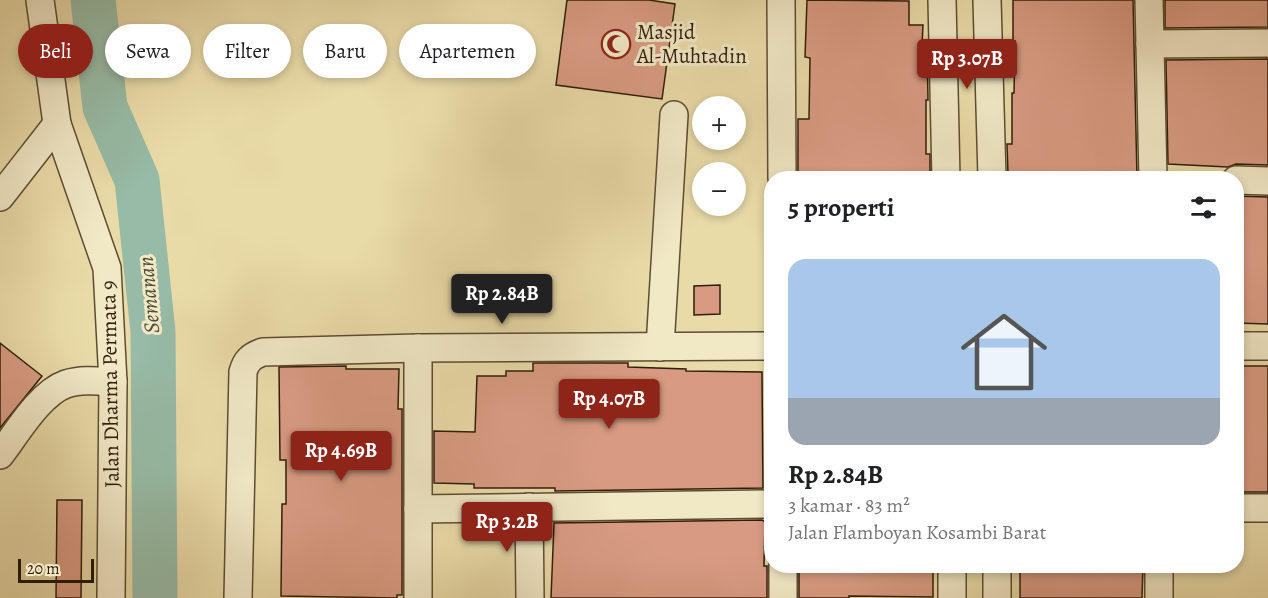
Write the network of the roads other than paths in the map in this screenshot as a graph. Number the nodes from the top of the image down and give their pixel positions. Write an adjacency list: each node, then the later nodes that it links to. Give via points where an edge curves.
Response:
1 (40, 0): 9 (street, Jalan Dharma Permata 9)
2 (781, 0): 10 (street)
3 (942, 0): 11 (street)
4 (987, 0): 12 (street)
5 (1149, 0): 7 (street)
6 (1268, 43): 7 (street)
7 (1150, 44): 13 (street)
8 (674, 115): 20 (street)
9 (57, 124): 16 (street); 22 (street, Jalan Dharma Permata 9, via 107,268)
10 (782, 171)
11 (946, 171)
12 (992, 171)
13 (1153, 171)
14 (1244, 180): 15 (street)
15 (1268, 180)
16 (0, 197)
17 (764, 346): 20 (street)
18 (1244, 346): 19 (street)
19 (1268, 346)
20 (660, 347): 21 (street)
21 (418, 348): 28 (street); 34 (street, via 262,352 250,358 243,372)
22 (113, 382): 23 (street, via 68,383 45,397); 33 (street, Jalan Dharma Permata 9)
23 (0, 455)
24 (764, 504): 25 (street)
25 (529, 507): 28 (street); 36 (street)
26 (1244, 508): 27 (street)
27 (1268, 508)
28 (418, 509): 35 (street)
29 (783, 573): 37 (street)
30 (952, 573): 38 (street)
31 (997, 573): 39 (street)
32 (1159, 573): 40 (street)
33 (111, 598)
34 (238, 598)
35 (418, 598)
36 (530, 598)
37 (783, 598)
38 (952, 598)
39 (997, 598)
40 (1160, 598)

